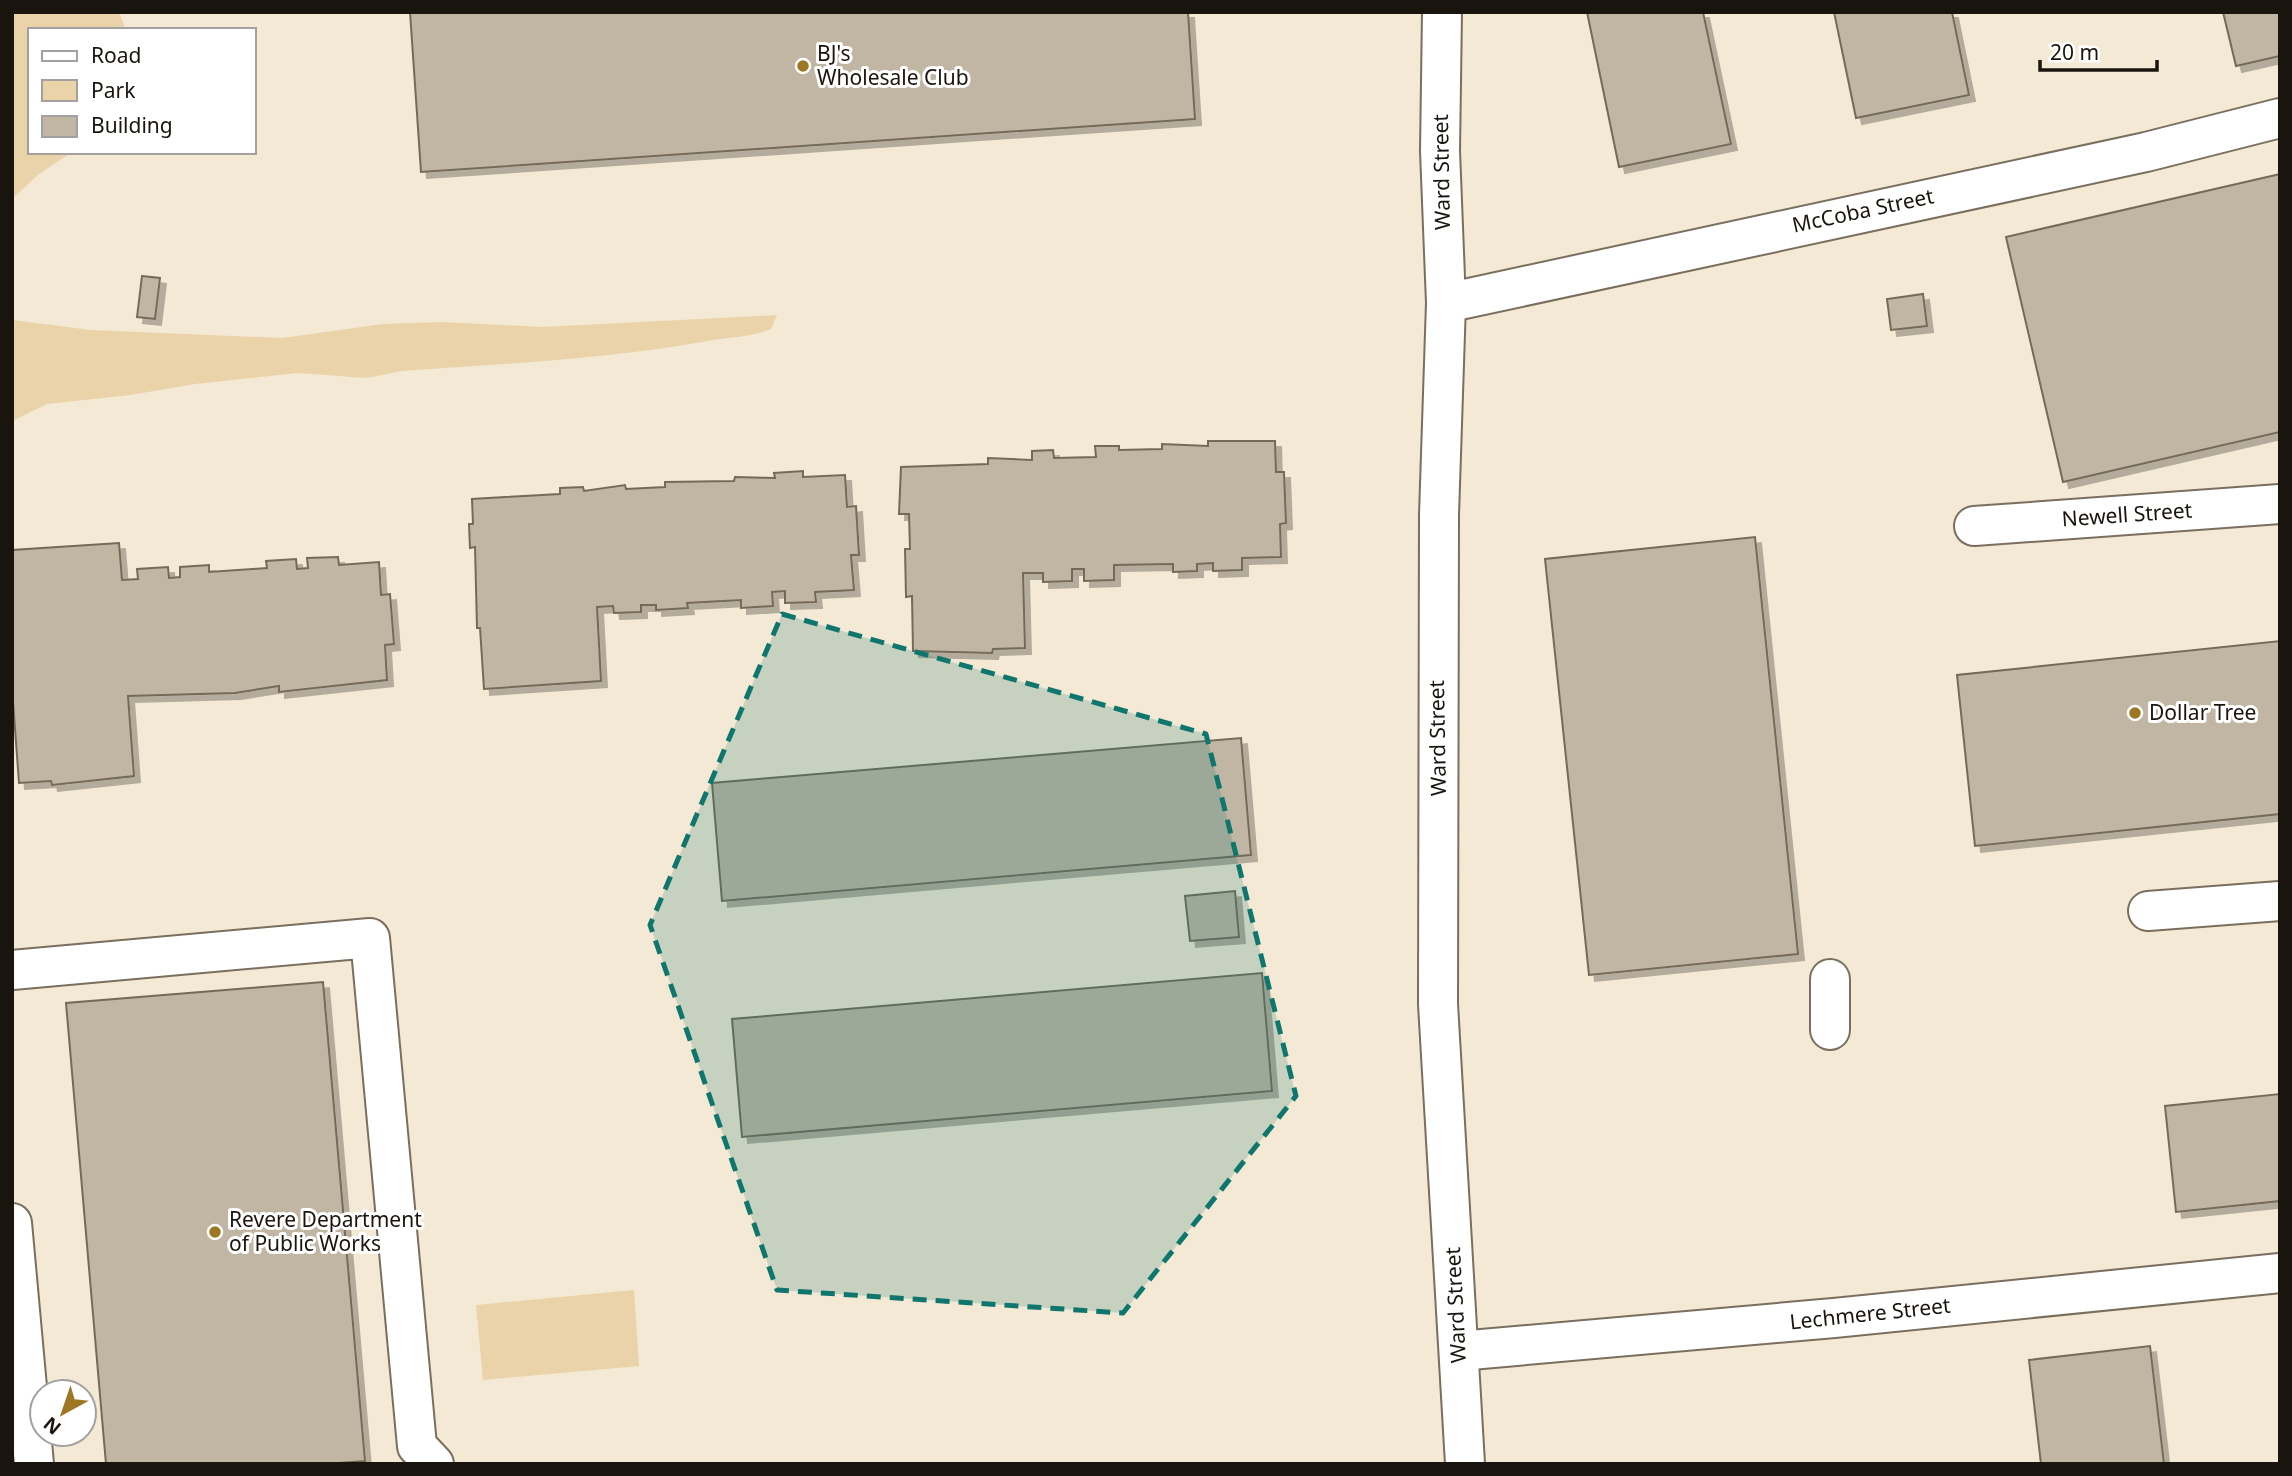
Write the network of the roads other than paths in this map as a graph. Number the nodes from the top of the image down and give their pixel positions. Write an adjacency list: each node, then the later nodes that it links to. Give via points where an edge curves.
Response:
1 (1443, 12): 3 (street, Ward Street, via 1440,151)
2 (2280, 118): 3 (street, McCoba Street, via 2146,152)
3 (1446, 303): 13 (street, Ward Street, via 1438,528 1438,1004)
4 (2280, 504): 5 (street, Newell Street)
5 (1974, 526)
6 (2280, 901): 7 (street)
7 (2148, 911)
8 (12, 970): 15 (street, via 370,938 417,1446)
9 (1830, 979): 10 (street)
10 (1830, 1030)
11 (12, 1223): 14 (street)
12 (2280, 1273): 13 (street, Lechmere Street)
13 (1459, 1351): 16 (street, Ward Street)
14 (34, 1464)
15 (434, 1464)
16 (1465, 1464)

